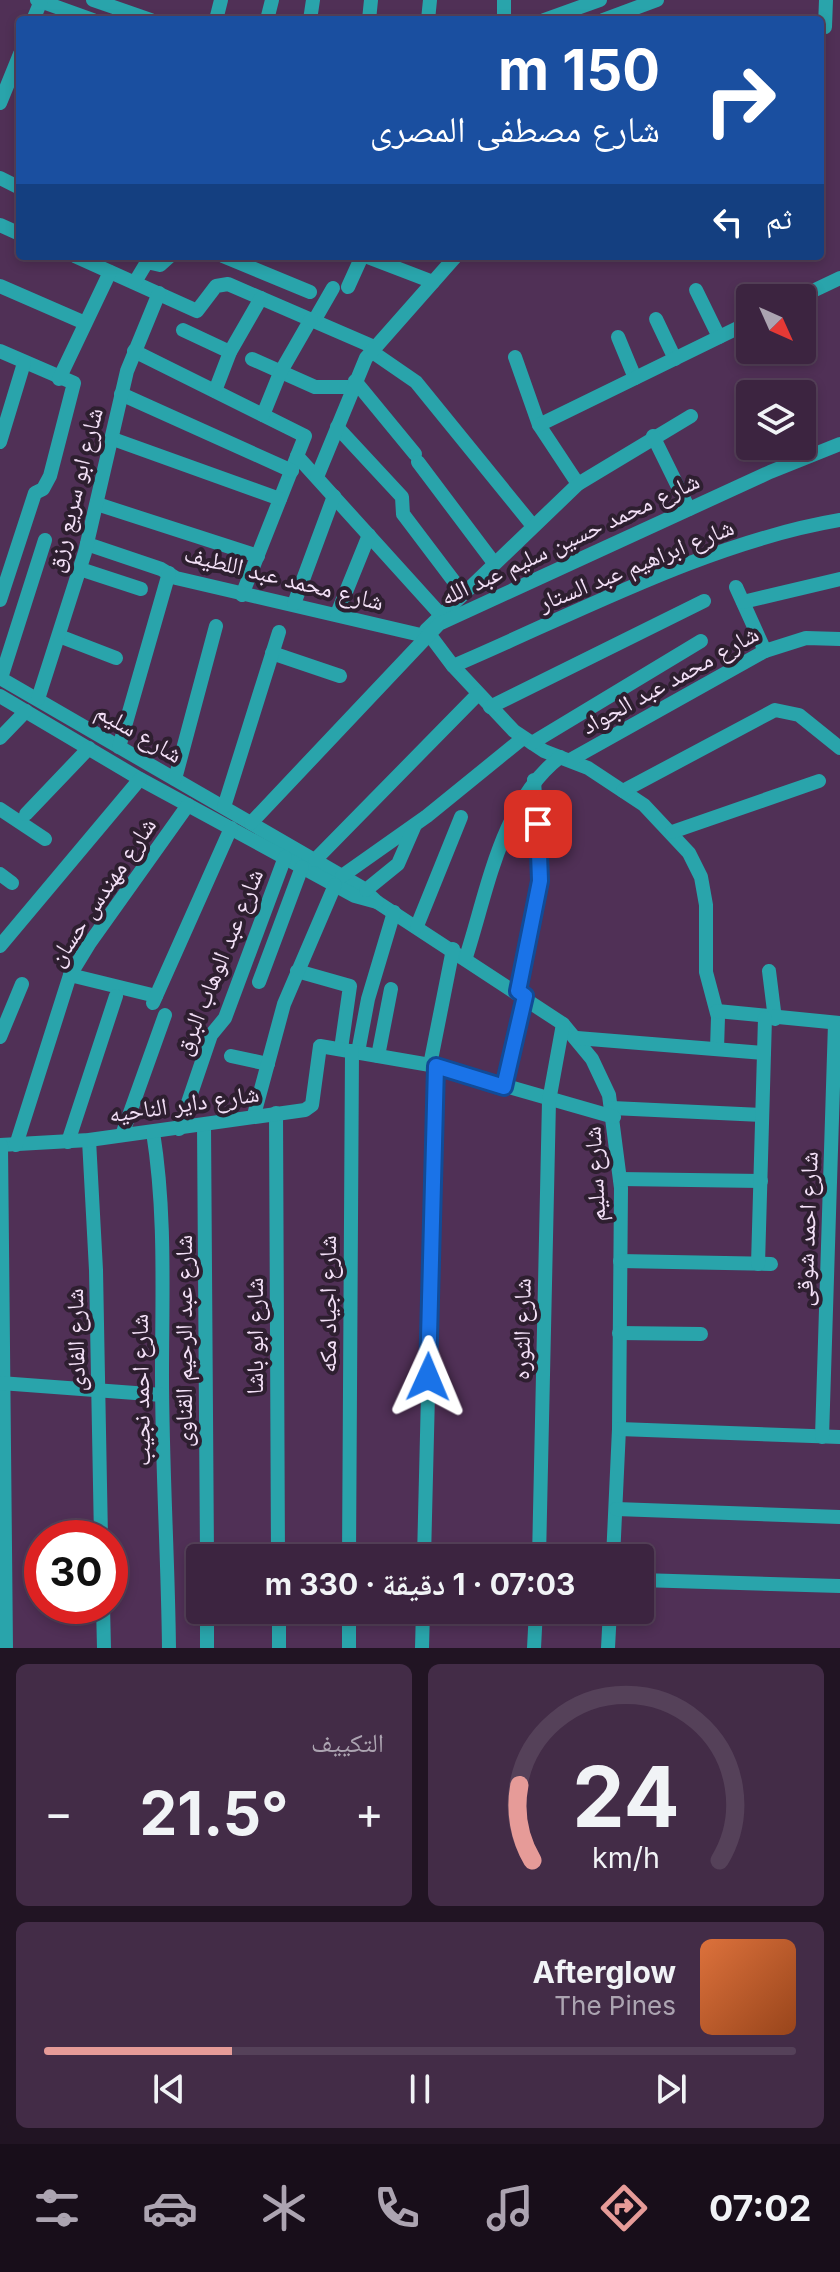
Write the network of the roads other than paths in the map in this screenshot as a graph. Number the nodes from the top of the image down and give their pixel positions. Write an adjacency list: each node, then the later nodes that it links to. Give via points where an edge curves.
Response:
1 (93, 0): 6 (street)
2 (600, 0): 7 (street)
3 (657, 0): 10 (street)
4 (826, 0): 11 (street)
5 (39, 1): 8 (street)
6 (118, 4): 9 (street)
7 (553, 12)
8 (79, 16)
9 (143, 16)
10 (614, 16)
11 (825, 27)
12 (16, 64): 13 (street)
13 (0, 103)
14 (84, 260): 20 (street)
15 (166, 260): 22 (street, via 160,265 147,262)
16 (233, 260): 27 (street)
17 (360, 260): 31 (street)
18 (452, 260): 23 (street)
19 (396, 262): 23 (street)
20 (110, 272): 22 (street); 32 (street)
21 (840, 278): 25 (street)
22 (135, 282): 28 (street)
23 (433, 282): 37 (street)
24 (1, 289): 32 (street)
25 (816, 289)
26 (696, 290): 36 (street)
27 (310, 292)
28 (159, 293): 29 (street, via 197,311 216,286 228,284); 39 (street, شارع ابو سريع رزق)
29 (261, 298): 31 (street); 40 (street)
30 (656, 319): 43 (street)
31 (312, 320): 37 (street); 45 (street)
32 (85, 323): 47 (street)
33 (736, 329): 36 (street)
34 (183, 330): 40 (street)
35 (618, 337): 46 (street)
36 (719, 337): 43 (street)
37 (373, 349): 48 (street); 68 (street, via 416,382)
38 (0, 351): 44 (street)
39 (134, 351): 49 (street); 50 (street, شارع ابو سريع رزق)
40 (230, 352): 49 (street)
41 (515, 357): 53 (street)
42 (252, 359): 45 (street)
43 (675, 359): 46 (street)
44 (24, 363): 47 (street); 57 (street)
45 (280, 373): 48 (street, via 315,387); 51 (street)
46 (635, 378): 53 (street)
47 (59, 379): 81 (street, via 74,383 48,484 35,493)
48 (354, 384): 54 (street); 73 (street)
49 (215, 391): 51 (street)
50 (121, 394): 56 (street, شارع ابو سريع رزق); 60 (street)
51 (263, 415): 59 (street, via 305,436)
52 (691, 416): 55 (street)
53 (539, 425): 62 (street)
54 (337, 427): 61 (street); 79 (street, via 402,497 403,514)
55 (653, 436): 62 (street); 66 (street)
56 (113, 439): 64 (street); 65 (street, شارع ابو سريع رزق)
57 (0, 442)
58 (840, 444): 66 (street, شارع محمد حسين سليم عبد الله)
59 (297, 456): 60 (street); 61 (street)
60 (292, 471): 64 (street)
61 (317, 477): 63 (street)
62 (578, 484): 68 (street)
63 (334, 496): 69 (street); 84 (street)
64 (280, 499): 72 (street)
65 (97, 504): 71 (street, شارع ابو سريع رزق); 72 (street)
66 (689, 509): 89 (street, شارع محمد حسين سليم عبد الله, via 439,624)
67 (840, 520): 96 (street, شارع ابراهيم عبد الستار, via 781,531 699,560)
68 (533, 526): 73 (street)
69 (369, 535): 85 (street); 86 (street)
70 (45, 540): 98 (street)
71 (87, 544): 74 (street, شارع ابو سريع رزق); 75 (street, شارع محمد عبد اللطيف)
72 (258, 556): 80 (street)
73 (494, 563): 79 (street)
74 (80, 569): 78 (street); 90 (street, شارع ابو سريع رزق)
75 (169, 573): 80 (street, شارع محمد عبد اللطيف); 106 (street)
76 (840, 579): 83 (street)
77 (736, 587): 83 (street)
78 (141, 589)
79 (462, 592): 86 (street)
80 (242, 595): 84 (street, شارع محمد عبد اللطيف)
81 (0, 600)
82 (704, 601): 102 (street)
83 (743, 602): 93 (street)
84 (294, 604): 85 (street, شارع محمد عبد اللطيف)
85 (337, 614): 89 (street, شارع محمد عبد اللطيف)
86 (440, 614): 89 (street)
87 (216, 626): 111 (street)
88 (279, 632): 94 (street)
89 (426, 635): 96 (street); 120 (street, شارع محمد حسين سليم عبد الله)
90 (59, 636): 95 (street); 101 (street, شارع ابو سريع رزق)
91 (840, 639): 93 (street, شارع محمد عبد الجواد, via 806,638)
92 (701, 641): 105 (street)
93 (765, 651): 109 (street, شارع محمد عبد الجواد)
94 (272, 653): 97 (street); 116 (street)
95 (116, 658)
96 (453, 666): 99 (street)
97 (340, 676)
98 (0, 678): 101 (street, شارع سليم)
99 (478, 694): 102 (street); 126 (street)
100 (0, 696): 103 (street, شارع سليم)
101 (38, 699): 106 (street, شارع سليم)
102 (490, 707): 105 (street)
103 (26, 711): 104 (street); 107 (street, شارع سليم)
104 (0, 738)
105 (528, 740): 109 (street); 121 (street)
106 (119, 747): 111 (street, شارع سليم)
107 (89, 748): 110 (street, شارع سليم); 118 (street)
108 (840, 748): 114 (street, via 799,715 775,710)
109 (565, 759): 112 (street, شارع محمد عبد الجواد); 114 (street)
110 (140, 779): 115 (street, شارع سليم); 132 (street)
111 (175, 779): 116 (street, شارع سليم)
112 (534, 780): 133 (street, شارع محمد عبد الجواد, via 510,823); 140 (street, via 540,881)
113 (819, 781): 123 (street)
114 (623, 791): 123 (street)
115 (188, 805): 122 (street, شارع سليم); 136 (street, شارع مهندس حسان)
116 (224, 807): 120 (street, شارع سليم)
117 (0, 809): 124 (street)
118 (26, 814)
119 (461, 817): 131 (street)
120 (251, 823): 126 (street, شارع سليم)
121 (416, 823): 127 (street); 128 (street, via 398,864)
122 (231, 828): 125 (street, شارع سليم); 136 (street, via 155,1000)
123 (672, 832): 142 (street, via 701,877 707,986)
124 (45, 839)
125 (285, 857): 126 (street, شارع سليم); 163 (street, شارع عبد الوهاب البرق, via 225,1018 211,1035)
126 (309, 864): 127 (street, شارع سليم); 137 (street)
127 (339, 880): 128 (street, شارع سليم); 129 (street, شارع سليم); 134 (street)
128 (366, 890): 129 (street, شارع سليم)
129 (377, 902): 130 (street, شارع سليم)
130 (394, 912): 131 (street, شارع سليم); 150 (street)
131 (417, 926): 133 (street, شارع سليم)
132 (0, 946)
133 (459, 953): 140 (street, شارع سليم); 155 (street, شارع محمد عبد الجواد)
134 (297, 971): 150 (street, via 350,986); 154 (street)
135 (769, 971): 144 (street)
136 (70, 975): 169 (street, شارع مهندس حسان)
137 (259, 982)
138 (22, 984): 147 (street)
139 (391, 989): 153 (street)
140 (521, 994): 146 (street, شارع سليم); 156 (street)
141 (116, 996): 167 (street)
142 (717, 1011): 144 (street); 149 (street)
143 (165, 1015): 165 (street)
144 (770, 1019): 145 (street); 151 (street)
145 (837, 1023): 179 (street, شارع احمد شوقى)
146 (563, 1024): 148 (street, شارع سليم); 157 (street, شارع الثوره)
147 (0, 1037)
148 (577, 1038): 149 (street); 159 (street, شارع سليم, via 601,1077)
149 (717, 1049): 151 (street)
150 (350, 1051): 153 (street); 158 (street, شارع داير الناحيه, via 320,1046 310,1108); 186 (street, شارع اجياد مكه)
151 (764, 1053): 161 (street)
152 (231, 1056): 154 (street)
153 (378, 1056): 155 (street)
154 (268, 1064): 160 (street)
155 (433, 1066): 156 (street); 187 (street, شارع محمد عبد الجواد)
156 (504, 1087): 157 (street)
157 (549, 1101): 159 (street); 188 (street, شارع الثوره)
158 (276, 1113): 160 (street, شارع داير الناحيه); 185 (street, شارع ابو باشا)
159 (613, 1113): 161 (street); 170 (street, شارع سليم)
160 (254, 1115): 162 (street, شارع داير الناحيه)
161 (762, 1115): 171 (street)
162 (204, 1125): 163 (street, شارع داير الناحيه); 184 (street, شارع عبد الرحيم القناوى)
163 (179, 1129): 164 (street, شارع داير الناحيه)
164 (153, 1132): 165 (street, شارع داير الناحيه); 177 (street, شارع احمد نجيب, via 160,1178)
165 (122, 1135): 166 (street, شارع داير الناحيه)
166 (89, 1140): 167 (street, شارع داير الناحيه); 176 (street, شارع الفادى)
167 (68, 1142): 169 (street, شارع داير الناحيه)
168 (0, 1145): 169 (street, شارع داير الناحيه); 175 (street)
169 (16, 1145)
170 (620, 1179): 171 (street); 172 (street, شارع سليم)
171 (761, 1181): 172 (street, via 765,1264)
172 (620, 1261): 173 (street, شارع سليم)
173 (619, 1333): 174 (street); 178 (street, شارع سليم)
174 (701, 1334)
175 (2, 1383): 176 (street); 199 (street)
176 (98, 1391): 177 (street); 183 (street, شارع الفادى)
177 (162, 1395): 201 (street, شارع احمد نجيب)
178 (619, 1429): 179 (street); 181 (street, شارع سليم)
179 (822, 1437): 180 (street)
180 (840, 1437)
181 (616, 1509): 182 (street); 189 (street, شارع سليم)
182 (840, 1517)
183 (101, 1520)
184 (207, 1544)
185 (278, 1544)
186 (349, 1544)
187 (424, 1544)
188 (539, 1544)
189 (614, 1544)
190 (654, 1580): 191 (street)
191 (840, 1586)
192 (103, 1624): 200 (street)
193 (207, 1624): 202 (street)
194 (279, 1624): 203 (street)
195 (349, 1624): 204 (street)
196 (423, 1624): 205 (street)
197 (535, 1624): 206 (street)
198 (609, 1624): 207 (street)
199 (6, 1648)
200 (104, 1648)
201 (169, 1648)
202 (207, 1648)
203 (279, 1648)
204 (349, 1648)
205 (422, 1648)
206 (534, 1648)
207 (608, 1648)

